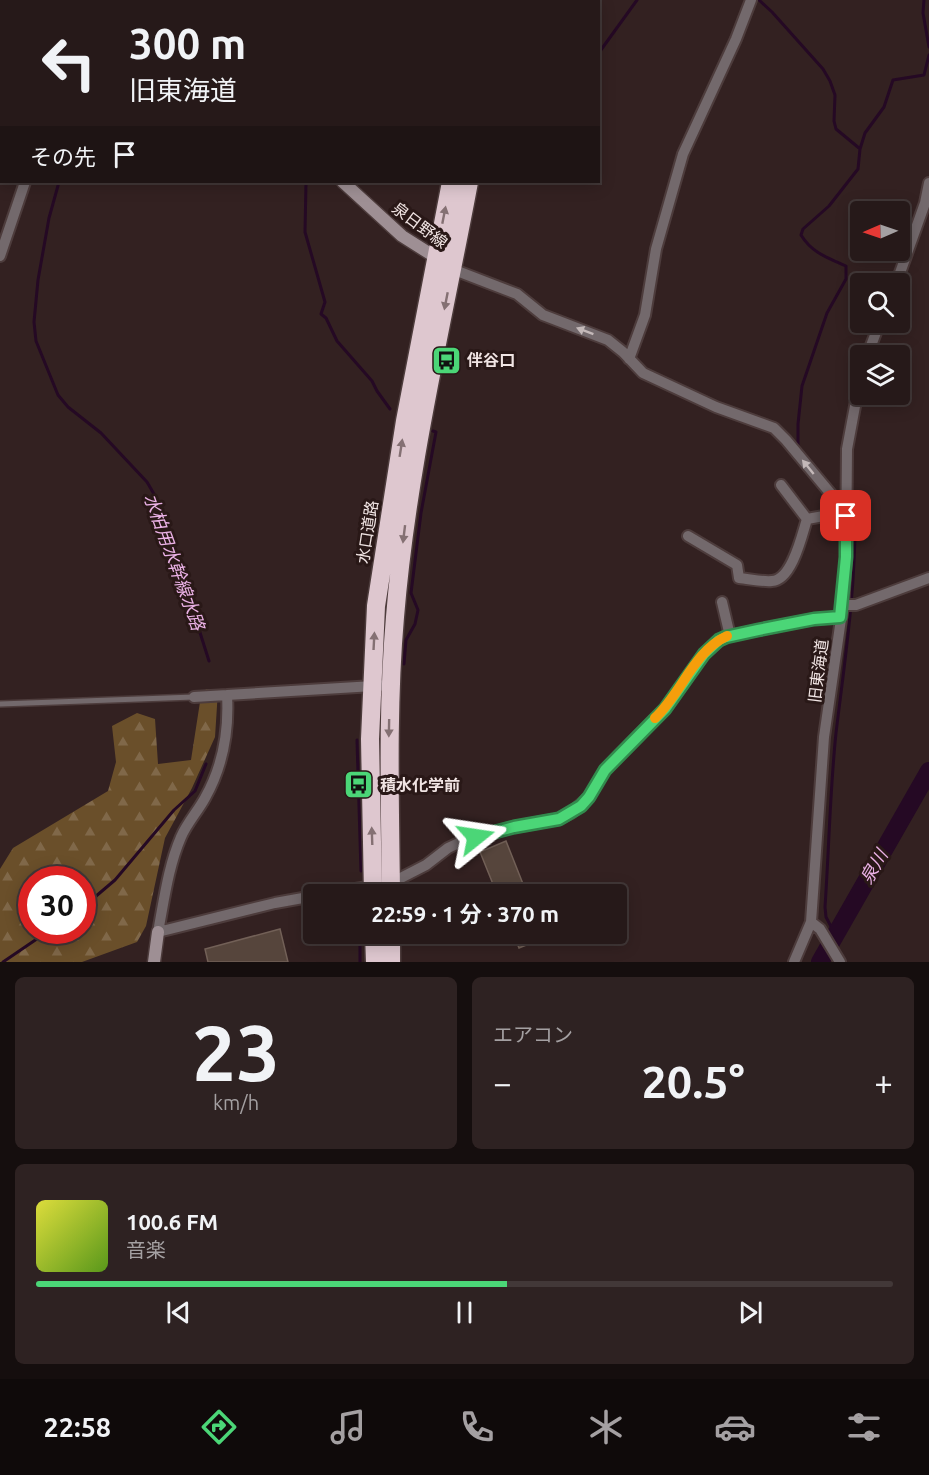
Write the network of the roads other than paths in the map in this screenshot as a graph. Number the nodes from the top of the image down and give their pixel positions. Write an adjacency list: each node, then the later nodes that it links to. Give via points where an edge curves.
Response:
1 (751, 0): 11 (street, via 680,164 656,249 645,315)
2 (25, 183): 7 (street)
3 (344, 183): 8 (main road, 泉日野線, via 402,236)
4 (451, 183): 8 (highway, 水口道路, one-way to 4)
5 (469, 183): 9 (highway)
6 (929, 183): 10 (street)
7 (0, 256)
8 (436, 257): 9 (main road, 泉日野線); 23 (highway, 水口道路, one-way to 8, via 376,606 389,516)
9 (452, 269): 11 (street, one-way to 9, via 608,340 543,315 517,294); 22 (highway, one-way to 22, via 407,508)
10 (900, 273)
11 (629, 359): 14 (street, one-way to 11, via 774,428 716,407 643,373)
12 (855, 405): 14 (street, 旧東海道, via 847,449)
13 (781, 485): 15 (street)
14 (846, 512): 15 (street); 19 (street, 旧東海道)
15 (807, 519): 16 (street, via 793,560 784,576 774,582 739,578 737,565)
16 (688, 536)
17 (929, 578): 19 (street)
18 (722, 602): 21 (street)
19 (849, 605): 20 (street, 旧東海道)
20 (840, 617): 21 (street); 31 (street, 旧東海道, via 824,737)
21 (730, 636): 29 (street, via 704,654 665,709 605,770 589,797 571,813 465,840)
22 (390, 685): 23 (street); 28 (highway, one-way to 28)
23 (372, 686): 24 (street); 27 (highway, 水口道路, one-way to 23, via 371,806)
24 (227, 694): 25 (street); 32 (street, via 227,739 207,795 181,836 170,869)
25 (194, 697): 26 (lane)
26 (0, 704)
27 (381, 884)
28 (382, 884)
29 (391, 884)
30 (303, 898): 32 (street)
31 (815, 926): 35 (street); 39 (street, 旧東海道)
32 (158, 932): 36 (main road)
33 (375, 944): 37 (highway)
34 (391, 944): 38 (highway)
35 (838, 959)
36 (154, 962)
37 (375, 962)
38 (391, 962)
39 (794, 962)

